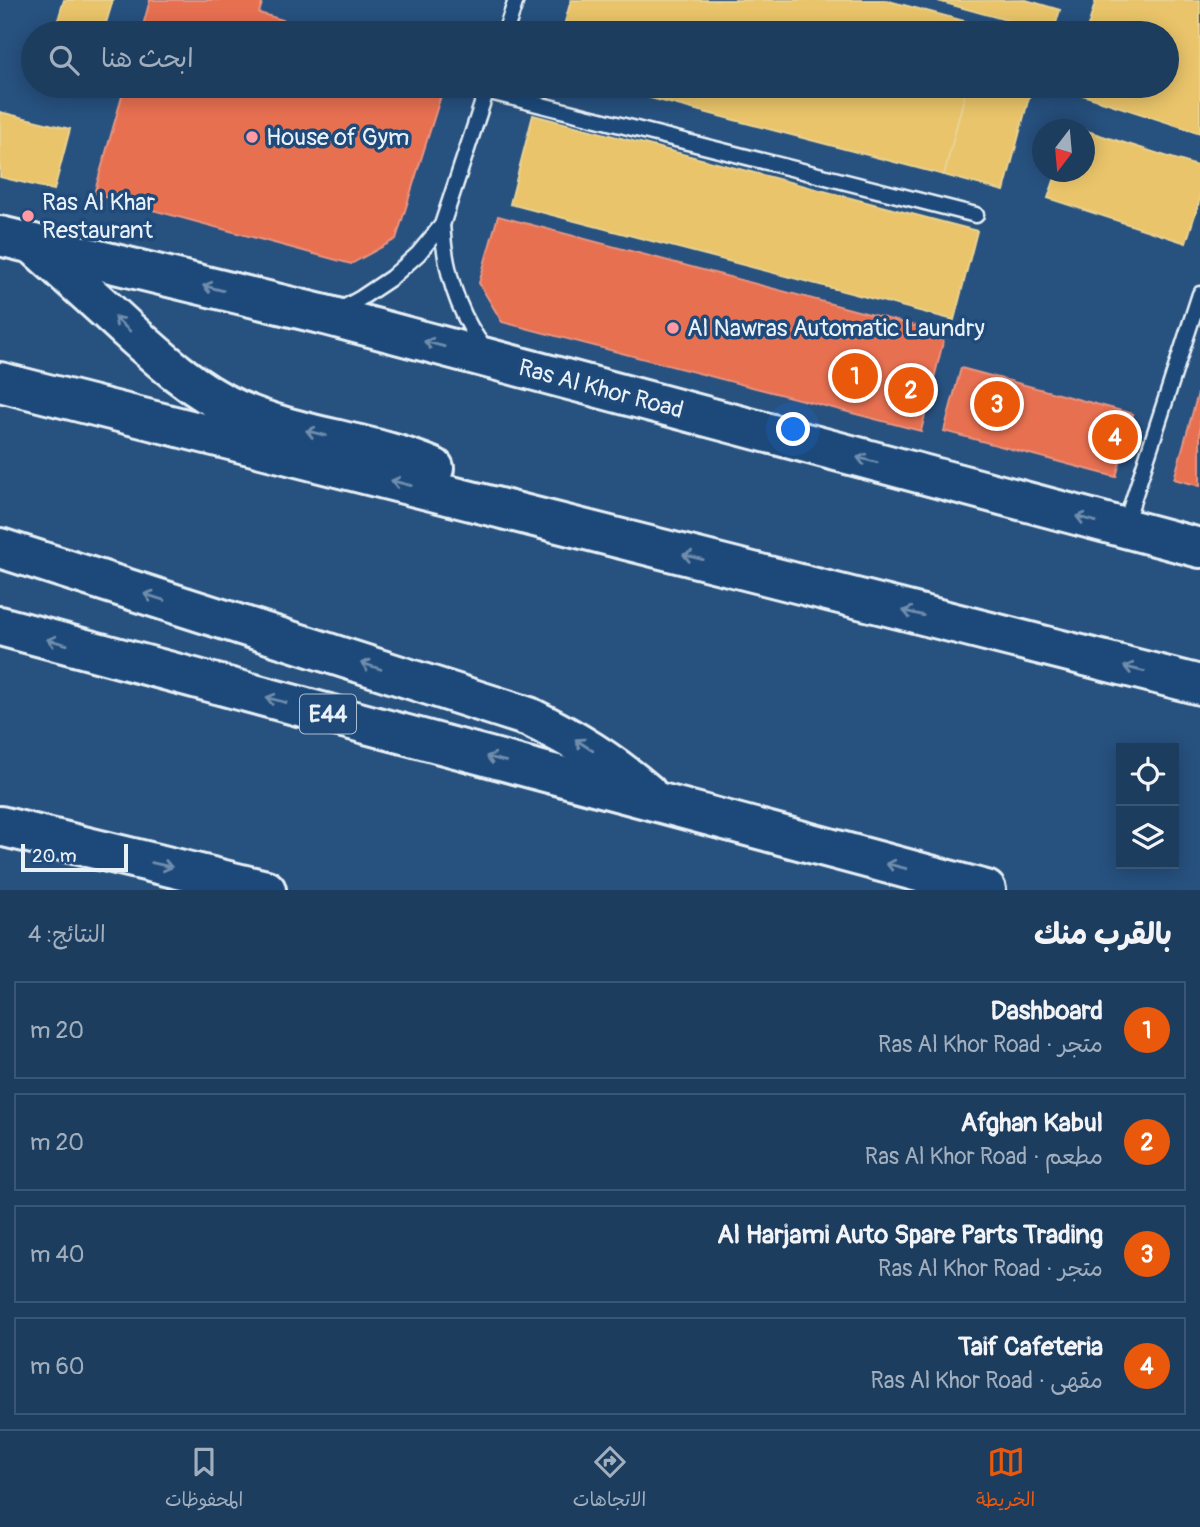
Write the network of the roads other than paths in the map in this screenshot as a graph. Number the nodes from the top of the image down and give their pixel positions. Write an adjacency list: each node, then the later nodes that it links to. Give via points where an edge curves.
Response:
1 (516, 0): 2 (lane)
2 (509, 21)
3 (484, 98): 6 (lane)
4 (526, 98): 5 (lane)
5 (976, 215)
6 (442, 225): 9 (lane, via 391,278); 10 (lane, via 456,298)
7 (17, 240): 9 (main road, Ras Al Khor Road, one-way to 7); 12 (main road, one-way to 7, via 418,461 264,420 209,396)
8 (1200, 294): 13 (lane)
9 (329, 316): 10 (main road, Ras Al Khor Road, one-way to 9)
10 (494, 361): 13 (main road, Ras Al Khor Road, one-way to 10)
11 (0, 382): 12 (main road, one-way to 11)
12 (515, 512): 17 (main road, one-way to 12)
13 (1124, 529): 15 (main road, Ras Al Khor Road)
14 (0, 548): 18 (main road, one-way to 14, via 618,768 529,717)
15 (1200, 548)
16 (0, 626): 18 (main road, E44, one-way to 16)
17 (1200, 685)
18 (657, 802): 21 (main road, E44, one-way to 18)
19 (0, 827): 20 (main road, one-way to 20)
20 (266, 890)
21 (986, 890)

